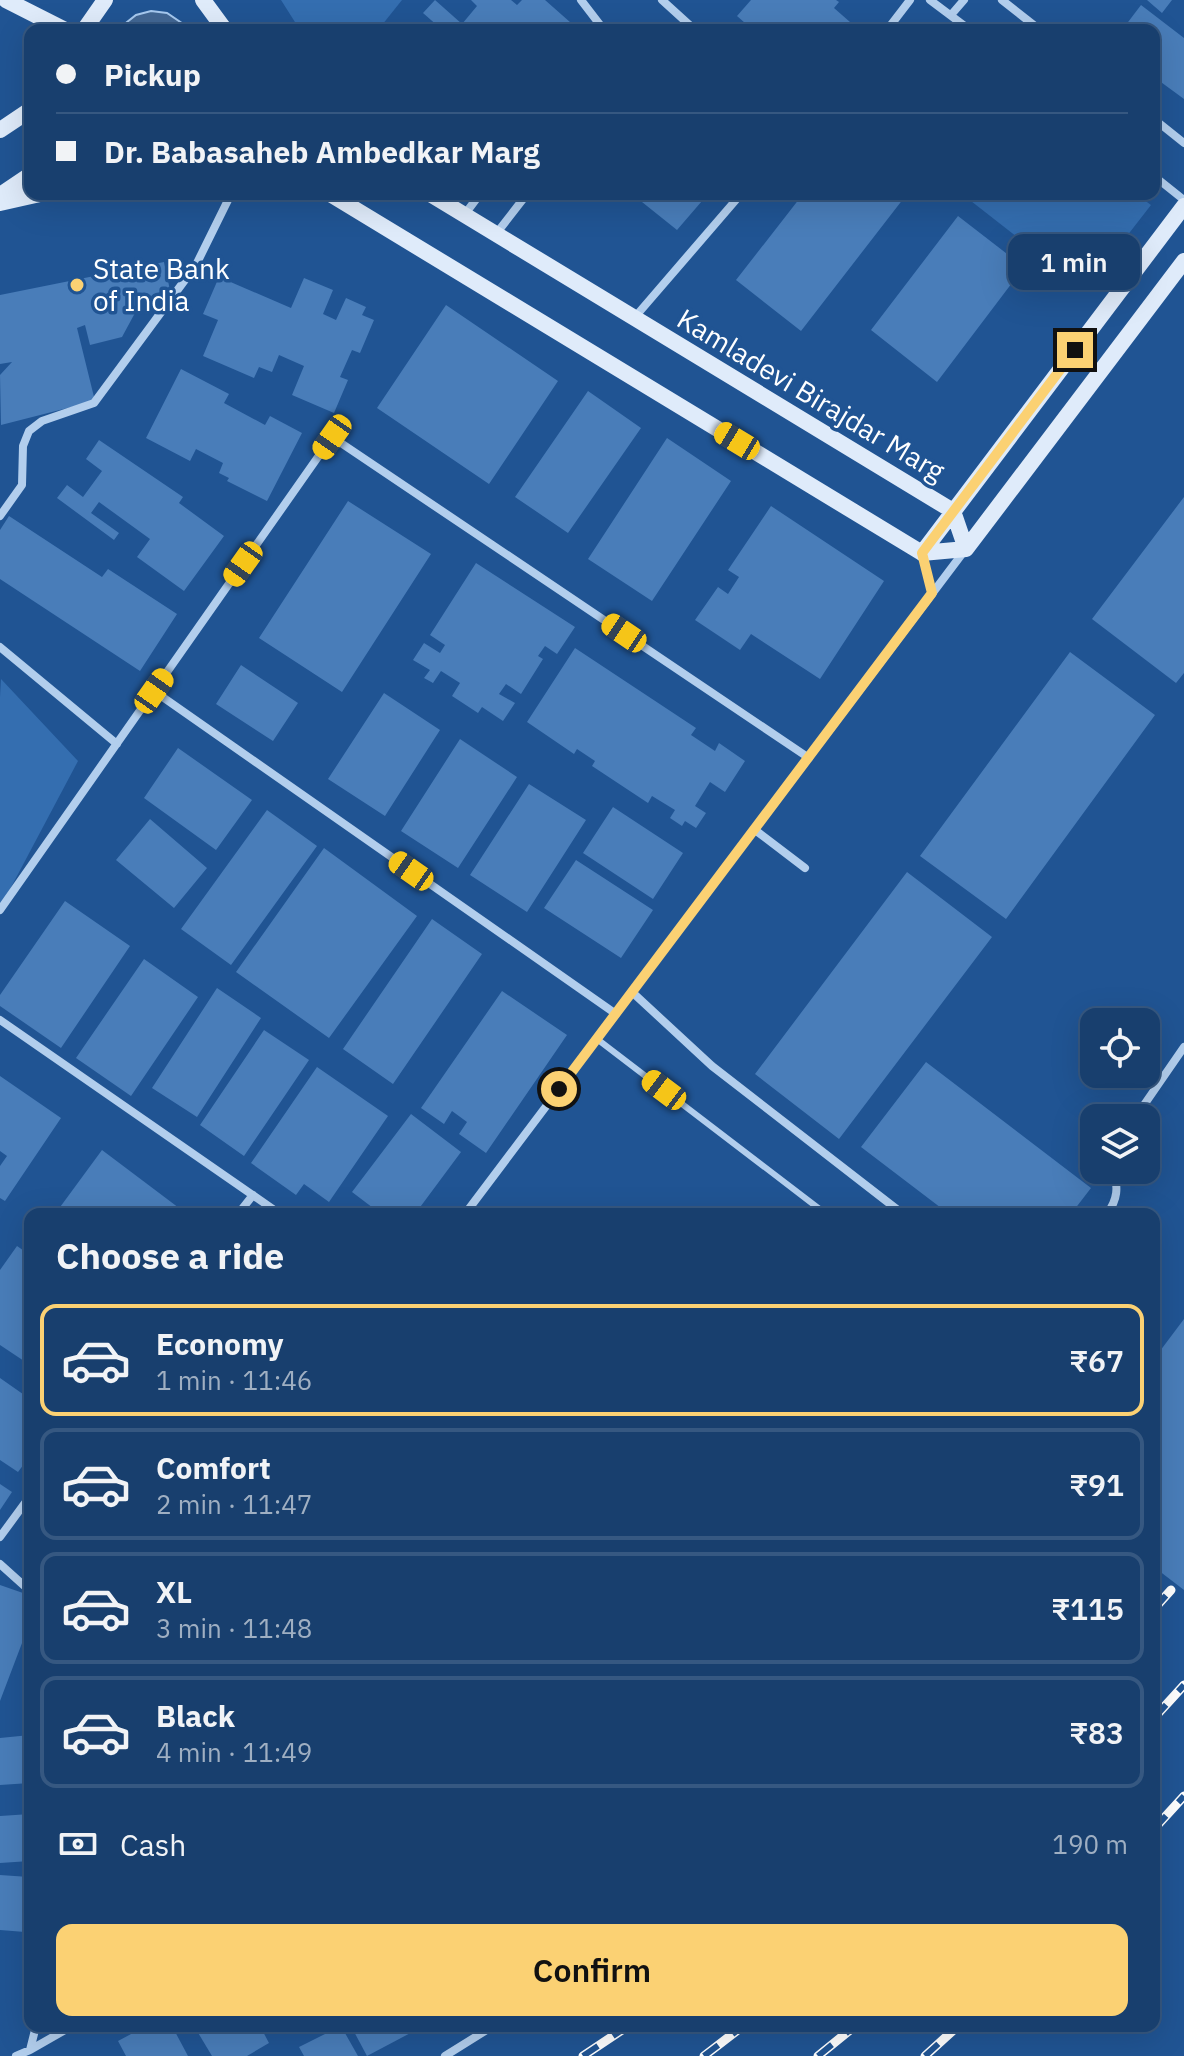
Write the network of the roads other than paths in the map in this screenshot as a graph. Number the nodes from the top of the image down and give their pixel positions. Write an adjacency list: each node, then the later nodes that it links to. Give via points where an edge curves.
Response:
1 (6, 0): 11 (street)
2 (203, 0): 13 (street)
3 (581, 0): 14 (street)
4 (662, 0): 15 (street)
5 (910, 0): 16 (street)
6 (930, 0): 10 (street)
7 (964, 0): 10 (street)
8 (1002, 0): 18 (street)
9 (101, 1): 12 (street)
10 (951, 15): 17 (street)
11 (53, 24)
12 (88, 24)
13 (221, 24)
14 (599, 24)
15 (688, 24)
16 (892, 24)
17 (962, 24)
18 (1032, 24)
19 (24, 114): 21 (street)
20 (1160, 124): 22 (street)
21 (0, 130)
22 (1184, 143)
23 (24, 179): 25 (street)
24 (1160, 181): 34 (street)
25 (0, 195)
26 (24, 198): 33 (street)
27 (228, 200): 40 (street, via 196,265 94,403 42,421 29,431 23,446 22,485)
28 (339, 200): 42 (street)
29 (440, 200): 35 (street, Kamladevi Birajdar Marg)
30 (475, 200): 35 (street)
31 (522, 200): 36 (street)
32 (736, 200): 38 (street)
33 (0, 203)
34 (1184, 203): 39 (street)
35 (464, 215): 36 (street, Kamladevi Birajdar Marg)
36 (496, 234): 38 (street, Kamladevi Birajdar Marg)
37 (1184, 261): 41 (street)
38 (634, 318): 39 (street, Kamladevi Birajdar Marg)
39 (953, 511): 41 (street, Kamladevi Birajdar Marg); 42 (street)
40 (0, 516)
41 (966, 549): 42 (street); 43 (street)
42 (922, 553): 43 (street)
43 (932, 593): 47 (street)
44 (0, 647): 46 (street)
45 (154, 691): 46 (street); 47 (street, via 332,437); 52 (street)
46 (117, 744): 50 (street)
47 (809, 758): 48 (street)
48 (755, 830): 49 (street); 51 (street)
49 (805, 868)
50 (0, 910)
51 (632, 992): 52 (street); 63 (street, via 712,1066)
52 (616, 1014): 54 (street)
53 (0, 1020): 58 (street)
54 (597, 1039): 61 (street); 62 (lane)
55 (1184, 1047): 56 (street)
56 (1145, 1104)
57 (1117, 1184): 64 (street)
58 (253, 1195): 59 (street); 60 (street)
59 (243, 1208)
60 (271, 1208)
61 (470, 1208)
62 (818, 1208)
63 (895, 1208)
64 (1111, 1208)
65 (24, 1504): 66 (street)
66 (0, 1537)
67 (0, 1564): 68 (street)
68 (24, 1586)
69 (34, 2032): 72 (street)
70 (62, 2032): 72 (street)
71 (483, 2032): 74 (street)
72 (30, 2050): 73 (street)
73 (16, 2056)
74 (445, 2056)

